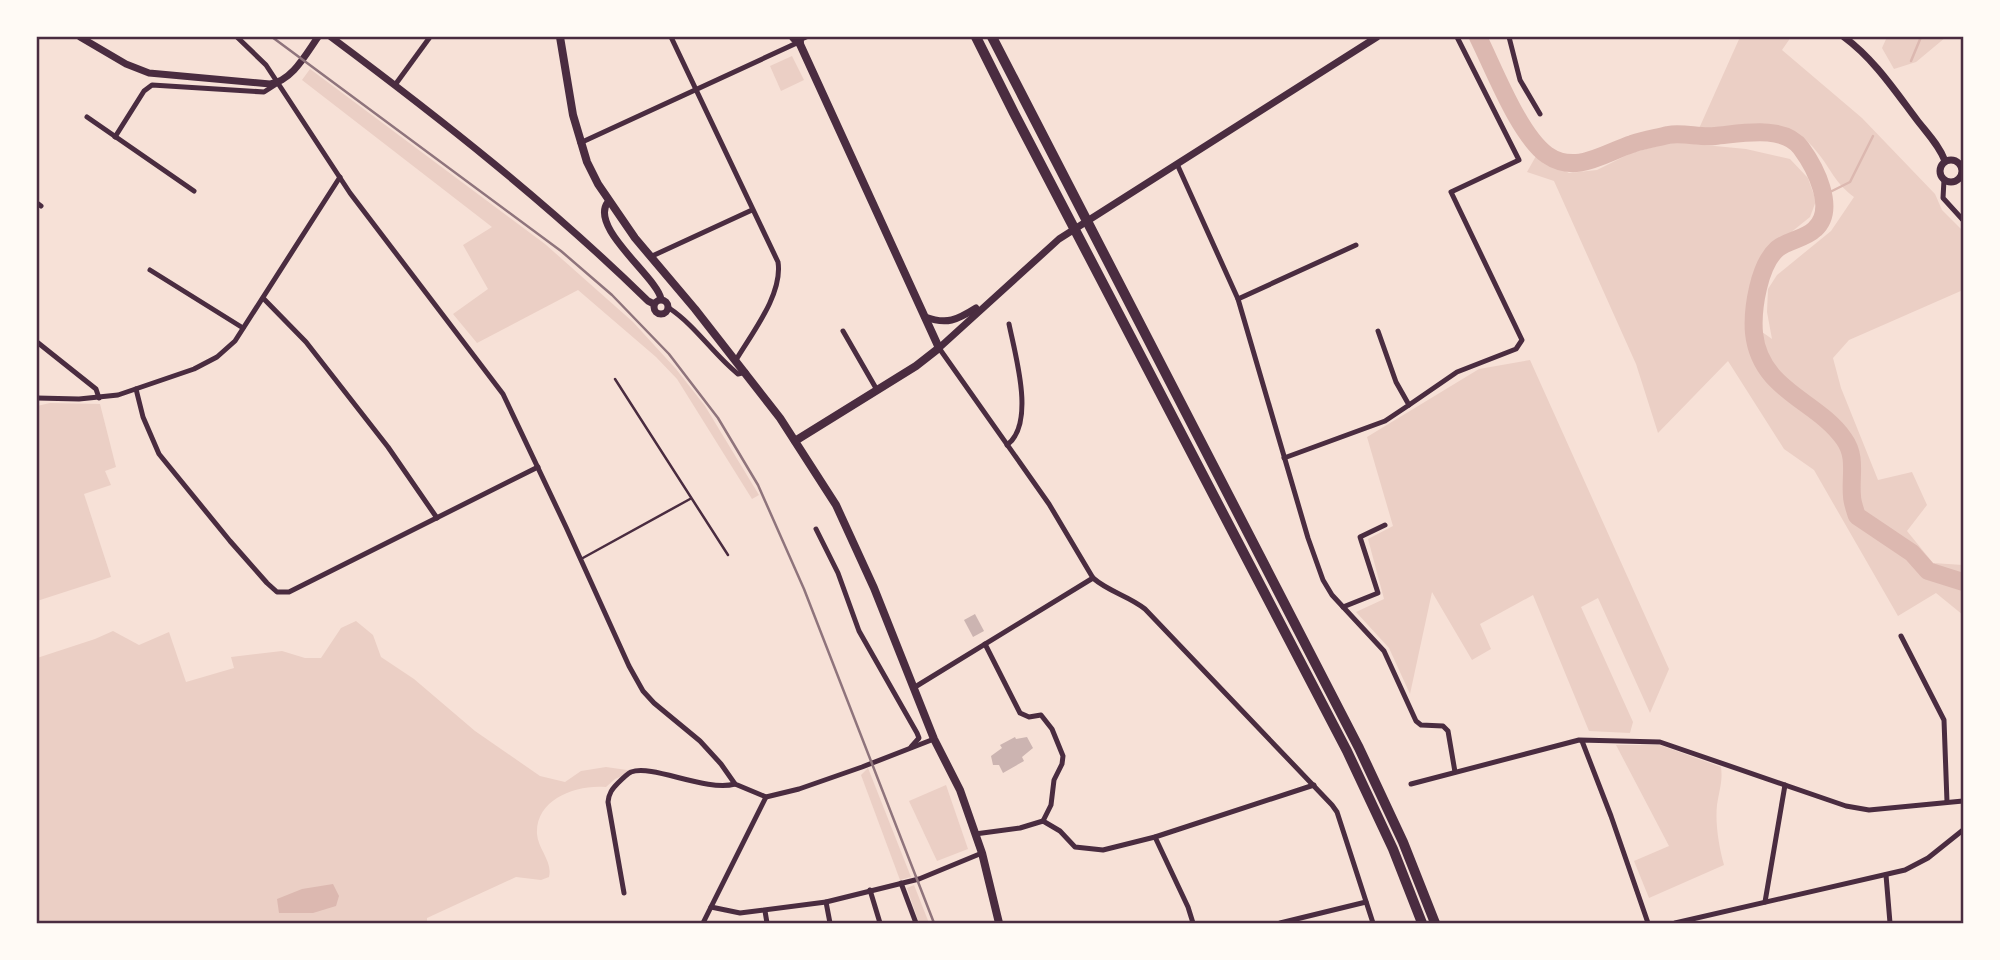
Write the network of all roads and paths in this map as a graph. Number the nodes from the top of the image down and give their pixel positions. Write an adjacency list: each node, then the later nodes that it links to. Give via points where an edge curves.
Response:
1 (80, 37): 17 (street, via 149,73)
2 (237, 37): 17 (street)
3 (331, 37): 18 (street)
4 (430, 37): 18 (street)
5 (560, 37): 24 (main road)
6 (671, 37): 19 (street)
7 (810, 37): 15 (lane)
8 (970, 37): 20 (highway)
9 (976, 37): 20 (highway)
10 (992, 37): 107 (highway, via 1359,748)
11 (1377, 37): 26 (street)
12 (1457, 37): 56 (street, via 1519,160 1451,192 1521,340 1516,349 1457,372)
13 (1509, 37): 21 (street, via 1520,80)
14 (1844, 37): 25 (street, via 1884,76)
15 (797, 38): 19 (street); 42 (main road)
16 (316, 40): 17 (street)
17 (278, 83): 23 (street, via 264,92 152,85); 27 (street)
18 (395, 85): 40 (street, via 595,249 649,301)
19 (695, 91): 24 (street); 32 (street)
20 (1014, 113): 106 (highway, via 1347,751)
21 (1539, 114)
22 (87, 117): 23 (street)
23 (116, 137): 30 (street)
24 (580, 143): 31 (main road)
25 (1945, 161): 28 (street, via 1940,170); 29 (street, via 1960,163)
26 (1177, 164): 37 (street, via 1059,239); 39 (street)
27 (340, 177): 38 (street); 60 (street, via 497,386)
28 (1944, 180): 29 (street); 33 (street, via 1943,198)
29 (1961, 180)
30 (194, 191)
31 (608, 202): 35 (main road); 40 (street, via 604,215 610,228 660,293)
32 (752, 210): 35 (street); 49 (street, via 779,269 773,297)
33 (1963, 220)
34 (1356, 245): 39 (street)
35 (650, 257): 49 (main road)
36 (150, 270): 44 (street)
37 (994, 297): 42 (street, via 951,322); 48 (street)
38 (263, 298): 44 (street); 62 (street, via 306,342)
39 (1238, 299): 59 (street)
40 (657, 302): 41 (street, via 667,302); 41 (street, via 658,314)
41 (669, 308): 50 (street, via 738,374)
42 (925, 317): 48 (main road)
43 (1009, 324): 58 (street, via 1022,407 1013,441)
44 (243, 328): 52 (street, via 218,357)
45 (843, 331): 53 (street)
46 (1378, 331): 56 (street)
47 (37, 342): 55 (street, via 96,389)
48 (939, 348): 53 (main road); 58 (street)
49 (736, 360): 50 (main road)
50 (746, 372): 57 (main road)
51 (614, 379): 61 (lane)
52 (136, 389): 55 (street); 62 (street, via 159,454 277,592 289,592)
53 (877, 390): 57 (main road)
54 (37, 398): 55 (street)
55 (99, 398)
56 (1409, 405): 59 (street, via 1385,421)
57 (795, 441): 71 (main road, via 836,505)
58 (1007, 445): 67 (street)
59 (1284, 458): 68 (street, via 1317,565)
60 (538, 467): 62 (street); 66 (street)
61 (690, 499): 65 (lane); 66 (lane)
62 (437, 518)
63 (1385, 526): 68 (street, via 1360,537 1378,593)
64 (816, 529): 74 (street, via 859,631 918,733 916,743)
65 (728, 555)
66 (581, 559): 76 (street, via 643,691 701,741)
67 (1093, 578): 70 (street); 78 (street, via 1145,609)
68 (1343, 607): 75 (street, via 1384,651 1416,721 1448,731)
69 (1901, 636): 82 (street, via 1944,720)
70 (985, 644): 71 (street); 83 (street, via 1020,713 1041,715 1063,756)
71 (915, 687): 72 (main road)
72 (934, 739): 74 (street); 85 (main road, via 956,780)
73 (1582, 741): 75 (street); 79 (street, via 1660,742); 108 (street)
74 (906, 751): 80 (street)
75 (1455, 772): 77 (street)
76 (735, 784): 80 (street); 91 (street, via 718,786 631,772 617,784 608,802)
77 (1411, 784)
78 (1314, 785): 86 (street); 93 (street, via 1337,812)
79 (1785, 785): 82 (street, via 1836,804 1869,810); 94 (street)
80 (766, 797): 95 (street)
81 (1963, 801): 82 (street)
82 (1947, 802)
83 (1044, 821): 85 (street); 86 (street, via 1081,849 1103,850)
84 (1963, 830): 88 (street, via 1916,866)
85 (975, 834): 87 (main road)
86 (1155, 837): 103 (street)
87 (982, 853): 89 (street); 102 (main road)
88 (1886, 875): 94 (street); 110 (street)
89 (901, 883): 90 (street); 101 (street)
90 (870, 890): 92 (street); 100 (street)
91 (624, 893)
92 (826, 902): 96 (street); 99 (street)
93 (1366, 902): 104 (street); 105 (street)
94 (1765, 902): 109 (street)
95 (711, 907): 96 (street, via 729,912); 97 (street)
96 (765, 911): 98 (street)
97 (704, 923)
98 (767, 923)
99 (830, 923)
100 (880, 923)
101 (916, 923)
102 (999, 923)
103 (1193, 923)
104 (1280, 923)
105 (1373, 923)
106 (1422, 923)
107 (1436, 923)
108 (1648, 923)
109 (1675, 923)
110 (1890, 923)

